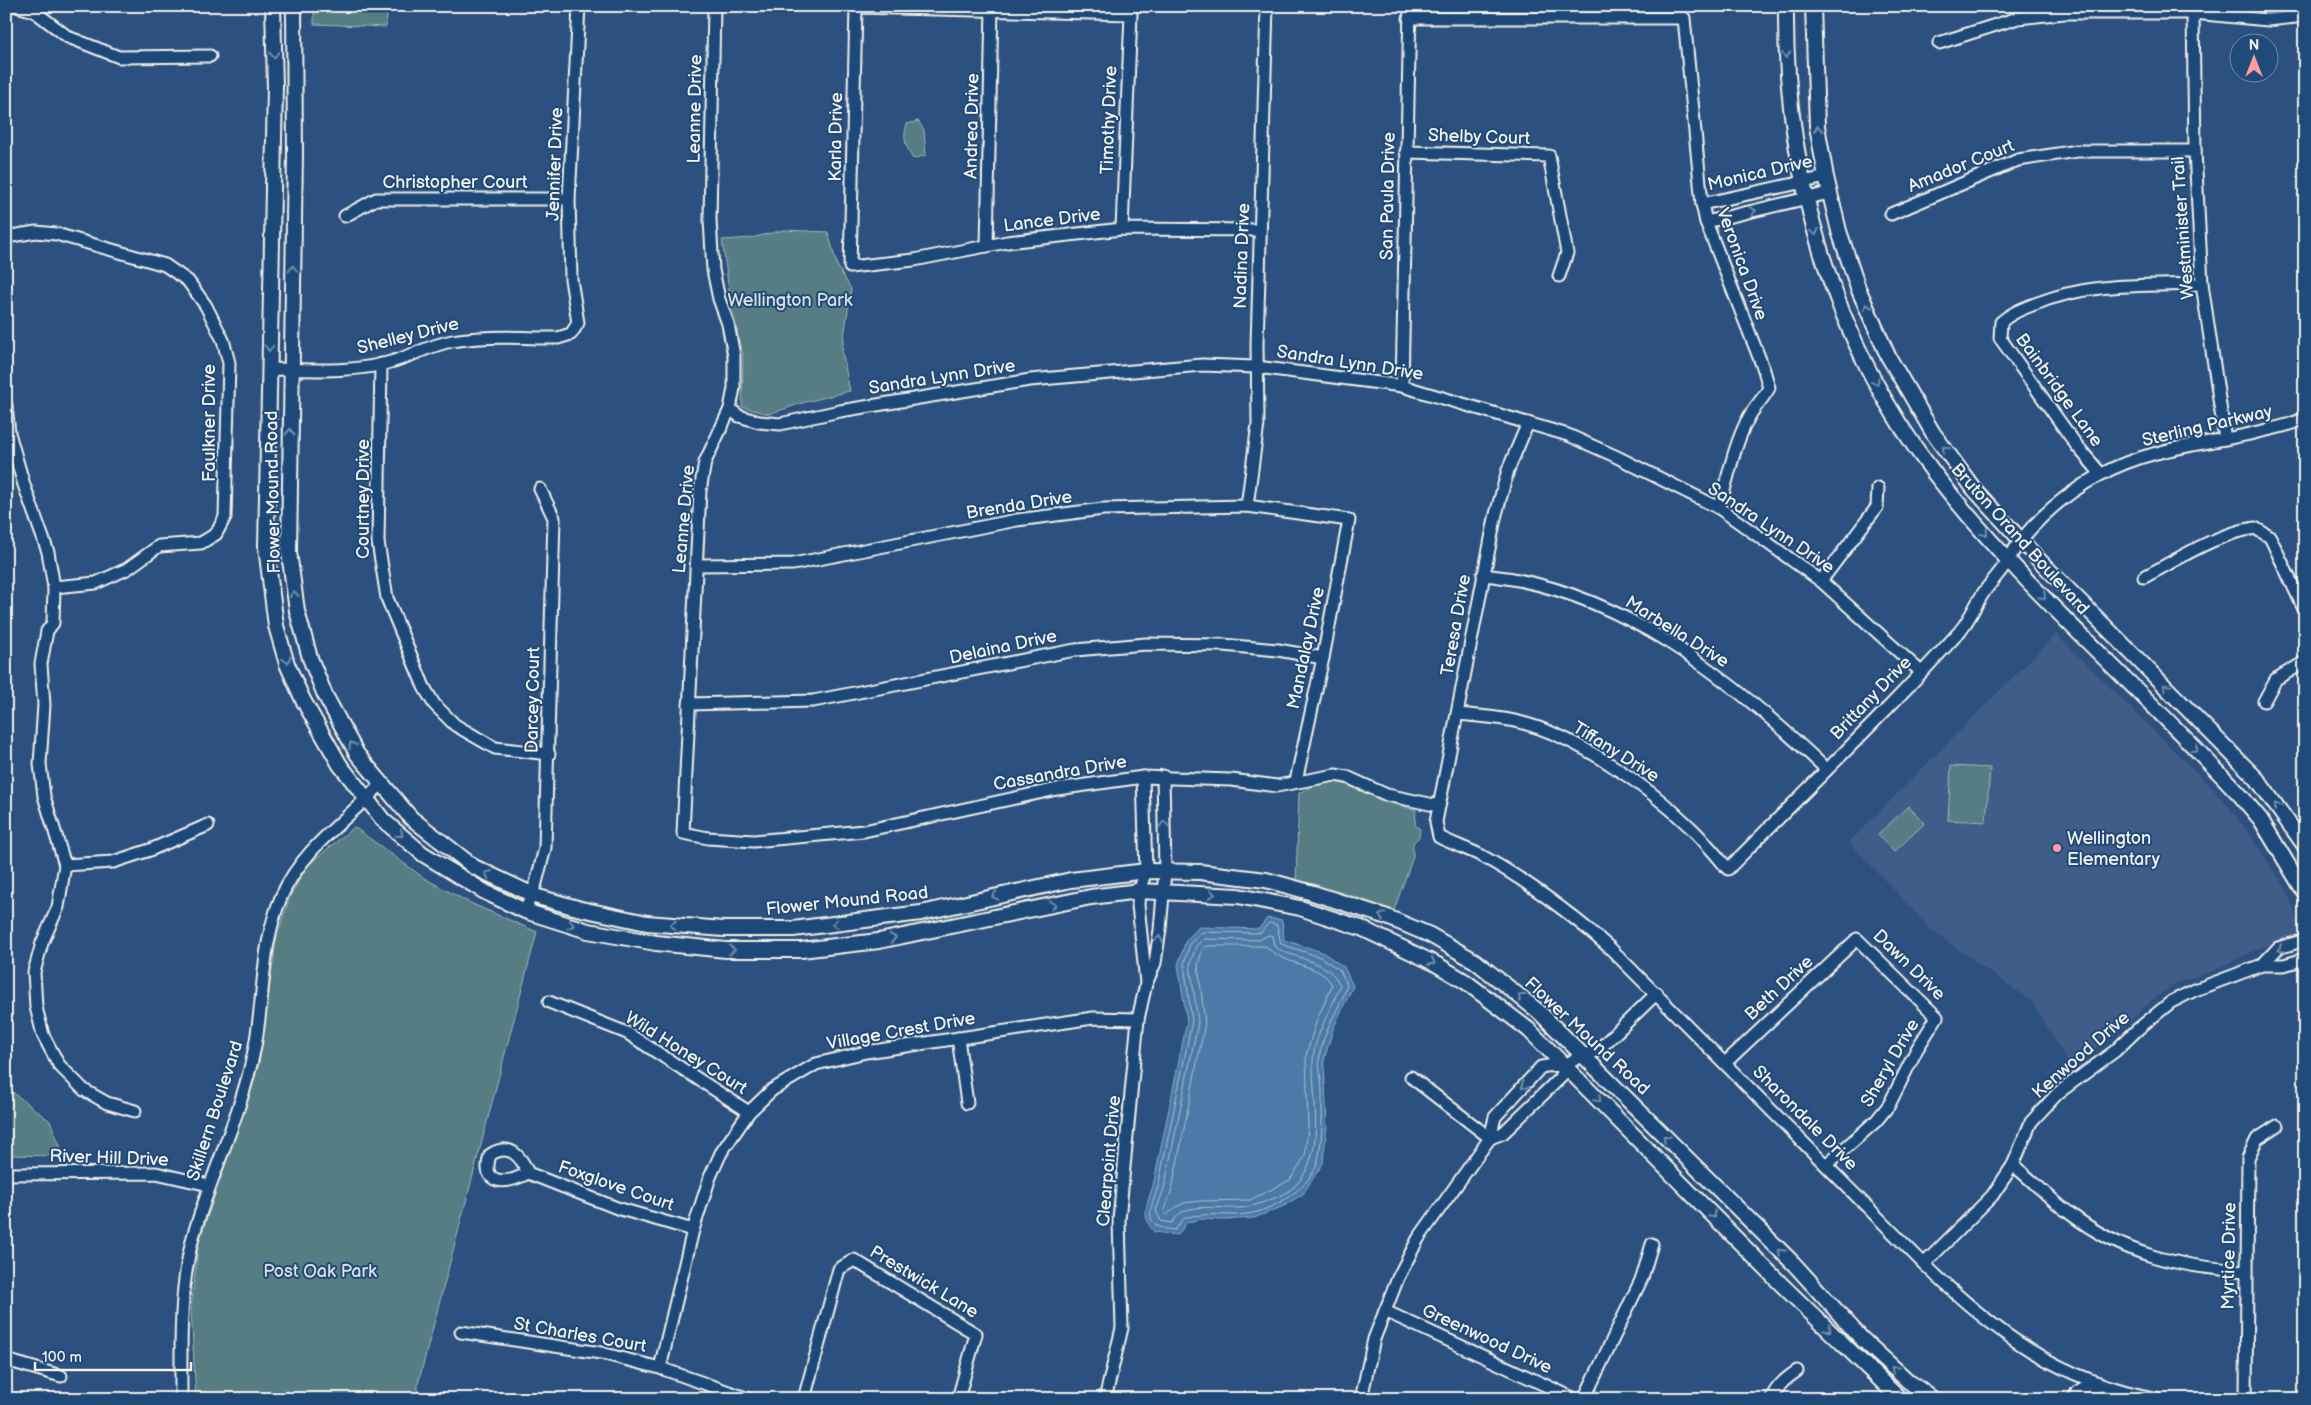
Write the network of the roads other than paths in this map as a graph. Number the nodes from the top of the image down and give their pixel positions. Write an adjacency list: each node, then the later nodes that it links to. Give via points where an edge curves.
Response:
1 (17, 6): 16 (street, via 34,11 68,37 119,57)
2 (273, 6): 38 (main road, Flower Mound Road, one-way to 38, via 275,87)
3 (294, 6): 39 (main road, Flower Mound Road, one-way to 3, via 296,154)
4 (579, 6): 23 (street, Jennifer Drive)
5 (714, 6): 42 (street, Leanne Drive, via 710,220 713,270 734,356)
6 (1267, 6): 29 (street, Nadina Drive)
7 (1410, 6): 14 (street, San Paula Drive)
8 (1786, 6): 20 (main road, Bruton Orand Boulevard, one-way to 20, via 1789,95)
9 (1813, 6): 19 (main road, Bruton Orand Boulevard, one-way to 9, via 1817,126)
10 (856, 8): 11 (street); 32 (street, Karla Drive)
11 (992, 8): 28 (street, Timothy Drive, via 1131,14); 31 (street, Andrea Drive)
12 (2193, 13): 13 (street, via 2268,20); 15 (street, via 2064,13 2018,18); 17 (street, Westminister Trail)
13 (2305, 16)
14 (1409, 18): 18 (street, San Paula Drive); 24 (street, Veronica Drive, via 1684,18)
15 (1939, 43)
16 (210, 56)
17 (2195, 151): 25 (street, Amador Court, via 2077,151 2018,160); 34 (street, Westminister Trail)
18 (1406, 152): 33 (street, Shelby Court, via 1548,156 1567,253); 40 (street, San Paula Drive)
19 (1826, 177): 20 (street, Monica Drive); 21 (main road, Bruton Orand Boulevard)
20 (1804, 182): 22 (main road, Bruton Orand Boulevard); 24 (street, Monica Drive)
21 (1829, 192): 22 (street, Monica Drive); 52 (main road, Bruton Orand Boulevard, one-way to 21, via 1974,488 1933,434 1888,356 1858,288)
22 (1806, 198): 27 (street, Monica Drive, one-way to 22); 53 (main road, Bruton Orand Boulevard, one-way to 53, via 1838,304 1889,406 1934,472)
23 (569, 199): 26 (street, Christopher Court, via 376,199); 35 (street, Jennifer Drive, via 571,279)
24 (1702, 204): 27 (street, Veronica Drive)
25 (1891, 214)
26 (345, 216)
27 (1706, 222): 50 (street, Veronica Drive, via 1769,388 1750,416 1741,437)
28 (1122, 229): 29 (street, Lance Drive); 31 (street, Lance Drive)
29 (1260, 230): 37 (street, Nadina Drive)
30 (6, 237): 58 (street, Faulkner Drive, via 36,232 56,234 165,265 188,281 206,306 223,340 228,363 225,517 216,534 201,543 159,546 127,569 96,583)
31 (987, 246): 32 (street, Lance Drive, via 914,260)
32 (850, 267)
33 (1559, 276)
34 (2202, 284): 45 (street, Westminister Trail); 46 (street, Bainbridge Lane, via 2093,287 2060,294 2011,313 2001,322 2000,338 2076,446)
35 (578, 323): 36 (street, Shelley Drive, via 571,334 558,338 450,341)
36 (381, 364): 39 (street, Shelley Drive); 66 (street, Courtney Drive, via 380,562 387,598 424,687 434,704 470,735 495,748)
37 (1257, 366): 40 (street, Sandra Lynn Drive); 42 (street, Sandra Lynn Drive, via 1202,365 1030,380 780,424 759,422 739,416); 49 (street, Nadina Drive, via 1258,424)
38 (269, 369): 39 (street, Shelley Drive); 72 (main road, Flower Mound Road, one-way to 72, via 266,547 276,626 288,664 318,729 340,765)
39 (291, 370): 71 (main road, Flower Mound Road, one-way to 39, via 357,754 325,695 297,612 289,552)
40 (1402, 386): 44 (street, Sandra Lynn Drive)
41 (6, 405): 58 (street, via 9,433 48,552)
42 (730, 409): 54 (street, Leanne Drive, via 705,462 700,491)
43 (2305, 418): 45 (street, Sterling Parkway, via 2293,424)
44 (1528, 423): 50 (street, Sandra Lynn Drive, via 1568,435 1615,456); 55 (street, Teresa Drive, via 1508,470)
45 (2225, 439): 46 (street, Sterling Parkway, via 2180,446)
46 (2101, 474): 52 (street, Sterling Parkway, via 2043,515)
47 (1878, 488): 57 (street, via 1877,507)
48 (540, 489): 66 (street, Darcey Court, via 554,518)
49 (1247, 506): 51 (street, Brenda Drive); 54 (street, Brenda Drive, via 1104,509 1017,520 793,564)
50 (1718, 508): 57 (street, Sandra Lynn Drive)
51 (1349, 520): 60 (street, Mandalay Drive)
52 (2022, 539): 53 (street, Brittany Drive); 77 (main road, Bruton Orand Boulevard, one-way to 52, via 2239,759 2038,559)
53 (2009, 561): 62 (street, Brittany Drive, via 1989,585 1962,629); 84 (main road, Bruton Orand Boulevard, one-way to 84, via 2241,796 2261,820)
54 (697, 565): 64 (street, Leanne Drive)
55 (1483, 575): 65 (street, Teresa Drive); 67 (street, Marbella Drive, via 1516,578 1559,590 1613,612 1667,641 1785,730)
56 (2144, 577): 59 (street, via 2213,541 2255,528 2270,537)
57 (1821, 581): 62 (street, Sandra Lynn Drive)
58 (54, 587): 78 (street, via 53,623 46,631 41,664 44,705 40,764 44,796)
59 (2305, 611)
60 (1324, 658): 64 (street, Delaina Drive, via 1223,645 1146,644 1075,650 813,701); 70 (street, Mandalay Drive)
61 (2305, 662): 63 (street, via 2276,679)
62 (1921, 672): 67 (street, Brittany Drive)
63 (2264, 700)
64 (690, 704): 75 (street, Leanne Drive)
65 (1458, 714): 73 (street, Teresa Drive); 79 (street, Tiffany Drive, via 1520,722 1593,754 1642,786 1690,827)
66 (549, 754): 85 (street, Darcey Court, via 544,848)
67 (1826, 769): 79 (street, Brittany Drive)
68 (1163, 776): 69 (street, Cassandra Drive); 70 (street, Cassandra Drive, via 1277,786); 81 (street, Clearpoint Drive, one-way to 68)
69 (1143, 777): 75 (street, Cassandra Drive, via 1057,788 855,832 754,841); 80 (street, Clearpoint Drive)
70 (1296, 782): 73 (street, Cassandra Drive, via 1335,775 1347,777 1387,795)
71 (382, 783): 72 (street, Skillern Boulevard); 85 (main road, Flower Mound Road, one-way to 71, via 474,868 412,818)
72 (367, 799): 86 (main road, Flower Mound Road, one-way to 86, via 383,820 423,854 485,892); 110 (street, Skillern Boulevard, via 323,838 302,862 282,894 270,929 254,1050)
73 (1439, 806): 76 (street, Teresa Drive, via 1436,822)
74 (208, 825): 78 (street, via 113,862)
75 (683, 834)
76 (1439, 837): 92 (street, Sharondale Drive, via 1482,856 1573,916)
77 (2305, 846)
78 (65, 865): 102 (street, via 58,907 42,942 34,972 36,1007 43,1035 59,1065 84,1090 107,1103)
79 (1728, 869)
80 (1146, 870): 81 (main road, Flower Mound Road); 82 (street, Clearpoint Drive); 85 (main road, Flower Mound Road, one-way to 85, via 1071,880 921,913 794,929 724,929 648,923)
81 (1164, 870): 83 (street, Clearpoint Drive); 97 (main road, Flower Mound Road, one-way to 81, via 1538,1011 1475,961 1430,935 1387,917 1266,880)
82 (1139, 892): 83 (main road, Flower Mound Road); 86 (main road, Flower Mound Road, one-way to 82, via 588,931 656,943 726,950 801,950 879,941 1091,897); 91 (street, Clearpoint Drive)
83 (1163, 892): 91 (street, Clearpoint Drive, one-way to 83, via 1155,963); 99 (main road, Flower Mound Road, one-way to 99, via 1238,896 1300,908 1361,928 1466,982 1529,1030)
84 (2305, 893)
85 (532, 895): 86 (street, Darcey Court)
86 (525, 911)
87 (1857, 939): 94 (street, Dawn Drive); 98 (street, Beth Drive)
88 (2305, 940): 90 (street, Kenwood Drive, one-way to 90, via 2278,948)
89 (2305, 959): 90 (street, Kenwood Drive, via 2284,965)
90 (2262, 966): 107 (street, Kenwood Drive, via 2171,1002 2116,1051 2058,1093 2031,1122)
91 (1146, 984): 95 (street, Clearpoint Drive)
92 (1657, 993): 97 (street, via 1597,1051); 98 (street, Sharondale Drive)
93 (549, 1002): 103 (street, Wild Honey Court, via 627,1033)
94 (1937, 1017): 106 (street, Sheryl Drive, via 1889,1105 1876,1121)
95 (1138, 1019): 96 (street, Village Crest Drive, via 1093,1018); 126 (street, Clearpoint Drive, via 1119,1220 1122,1328)
96 (958, 1038): 101 (street); 103 (street, Village Crest Drive, via 866,1052 816,1064 772,1090)
97 (1583, 1054): 99 (street); 132 (main road, Flower Mound Road, one-way to 97, via 1862,1339 1794,1264)
98 (1726, 1063): 106 (street, Sharondale Drive)
99 (1564, 1065): 105 (street, via 1562,1076 1503,1133); 105 (street, one-way to 105, via 1541,1067 1495,1116); 131 (main road, Flower Mound Road, one-way to 131)
100 (1411, 1077): 105 (street)
101 (967, 1103)
102 (135, 1111)
103 (749, 1112): 111 (street, Village Crest Drive, via 710,1177)
104 (2277, 1126): 114 (street, Myrtice Drive, via 2257,1139 2248,1158)
105 (1490, 1138): 115 (street, via 1418,1240)
106 (1826, 1165): 113 (street, Sharondale Drive)
107 (2013, 1165): 113 (street, Kenwood Drive, via 1992,1196); 114 (street, via 2068,1212 2095,1231 2127,1247 2193,1267)
108 (528, 1173): 111 (street, Foxglove Court, via 617,1208)
109 (6, 1174): 110 (street, River Hill Drive, via 156,1173)
110 (209, 1185): 122 (street, Skillern Boulevard, via 193,1239 183,1296)
111 (693, 1230): 118 (street, Village Crest Drive)
112 (1652, 1244): 129 (street, via 1642,1278)
113 (1924, 1264): 121 (street, Sharondale Drive, via 1964,1304 2005,1336)
114 (2246, 1271): 136 (street, Myrtice Drive)
115 (1385, 1311): 127 (street, via 1374,1339); 128 (street, Greenwood Drive)
116 (461, 1332): 118 (street, St Charles Court, via 601,1353)
117 (6, 1360): 120 (street)
118 (660, 1368): 123 (street, St Charles Court)
119 (1797, 1371): 130 (street, via 1786,1378)
120 (61, 1376)
121 (2093, 1382): 133 (street, via 2076,1392); 134 (street); 135 (street, Sharondale Drive)
122 (180, 1399)
123 (749, 1399)
124 (804, 1399): 125 (street, Prestwick Lane, via 838,1269 854,1260 976,1334)
125 (958, 1399)
126 (1105, 1399)
127 (1361, 1399)
128 (1575, 1399)
129 (1584, 1399)
130 (1771, 1399)
131 (1900, 1399)
132 (1933, 1399)
133 (2074, 1399)
134 (2096, 1399)
135 (2158, 1399)
136 (2246, 1399)

